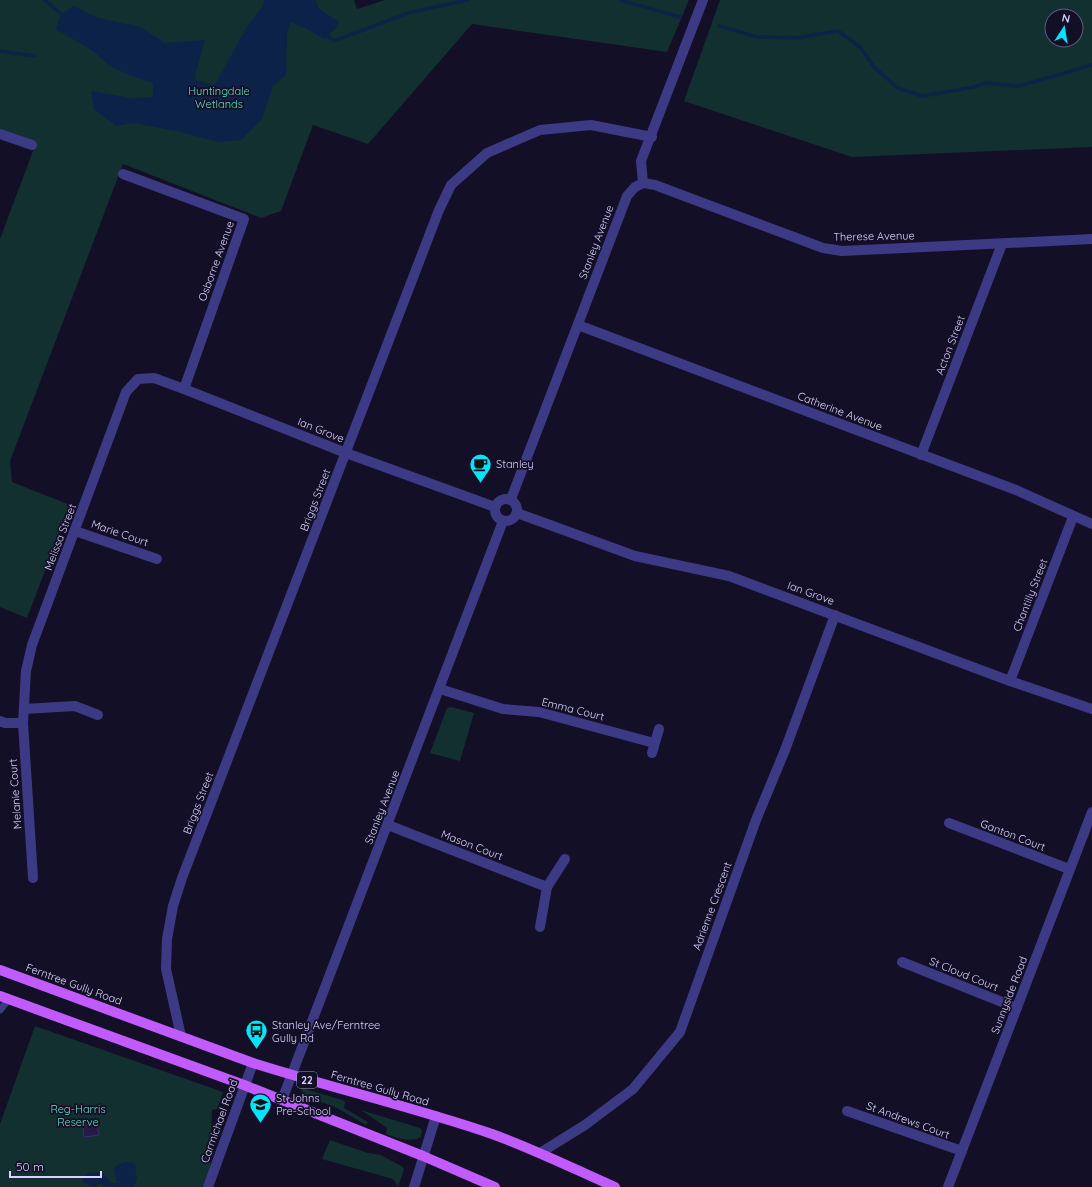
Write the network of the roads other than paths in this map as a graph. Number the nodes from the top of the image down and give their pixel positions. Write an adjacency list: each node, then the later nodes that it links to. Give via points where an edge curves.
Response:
1 (703, 0): 3 (street)
2 (0, 134): 4 (street)
3 (652, 137): 6 (street, via 641,161); 12 (street, Briggs Street, via 591,125 540,130 487,153 451,185 439,210)
4 (32, 145)
5 (123, 174): 11 (street, Osborne Avenue, via 244,219)
6 (643, 183): 8 (street, Therese Avenue, via 656,185 822,248 842,251); 9 (street, Stanley Avenue, via 635,186 626,196)
7 (1092, 239): 8 (street, Therese Avenue)
8 (1002, 244): 13 (street, Acton Street)
9 (578, 325): 13 (street, Catherine Avenue); 14 (street, Stanley Avenue)
10 (138, 379): 11 (street, Ian Grove, via 154,378); 20 (street, Melissa Street, via 126,392)
11 (184, 389): 12 (street, Ian Grove)
12 (346, 453): 15 (street, Ian Grove); 44 (street, Briggs Street, via 173,906 167,939 166,969)
13 (921, 455): 17 (street, Catherine Avenue, via 1016,490)
14 (511, 499): 15 (street, via 502,499); 16 (street, via 517,506)
15 (495, 507): 18 (street, via 497,516)
16 (517, 513): 18 (street, via 514,519); 22 (street, Ian Grove, via 635,556 729,576)
17 (1074, 516): 19 (street, Catherine Avenue); 23 (street, Chantilly Street)
18 (503, 521): 24 (street, Stanley Avenue)
19 (1092, 524)
20 (75, 531): 21 (street, Marie Court); 25 (street, Melissa Street, via 32,645 26,671)
21 (157, 559)
22 (835, 615): 23 (street, Ian Grove); 52 (street, Adrienne Crescent, via 756,820 680,1032 633,1090)
23 (1010, 681): 26 (street, Ian Grove)
24 (440, 689): 30 (street, Emma Court, via 502,709 539,712 653,748); 33 (street, Stanley Avenue)
25 (24, 709): 27 (street, via 75,706); 29 (street, Melanie Court)
26 (1092, 709)
27 (98, 715)
28 (0, 721): 29 (street)
29 (23, 724): 36 (street, Melanie Court)
30 (659, 728)
31 (1092, 812): 35 (street, Sunnyside Road)
32 (949, 823): 35 (street, Ganton Court)
33 (388, 825): 37 (street, Mason Court); 46 (street, Stanley Avenue)
34 (565, 859): 37 (street)
35 (1069, 870): 42 (street, Sunnyside Road)
36 (33, 878)
37 (547, 887): 38 (street)
38 (540, 927)
39 (902, 962): 42 (street, St Cloud Court)
40 (0, 970): 44 (main road, Ferntree Gully Road / 22)
41 (4, 998): 43 (lane); 47 (main road)
42 (1017, 1008): 51 (street, Sunnyside Road)
43 (0, 1010)
44 (181, 1036): 45 (main road, Ferntree Gully Road / 22)
45 (253, 1063): 46 (main road, Ferntree Gully Road / 22); 47 (street, Carmichael Road)
46 (292, 1076): 48 (street, Stanley Avenue); 50 (main road, Ferntree Gully Road / 22)
47 (244, 1085): 48 (main road); 54 (street, Carmichael Road)
48 (282, 1100): 53 (main road)
49 (847, 1111): 51 (street, St Andrews Court)
50 (436, 1116): 52 (main road, Ferntree Gully Road / 22); 53 (street)
51 (962, 1151): 58 (street, Sunnyside Road)
52 (540, 1153): 57 (main road, Ferntree Gully Road / 22)
53 (423, 1156): 55 (street); 56 (main road)
54 (208, 1187)
55 (414, 1187)
56 (495, 1187)
57 (615, 1187)
58 (948, 1187)

